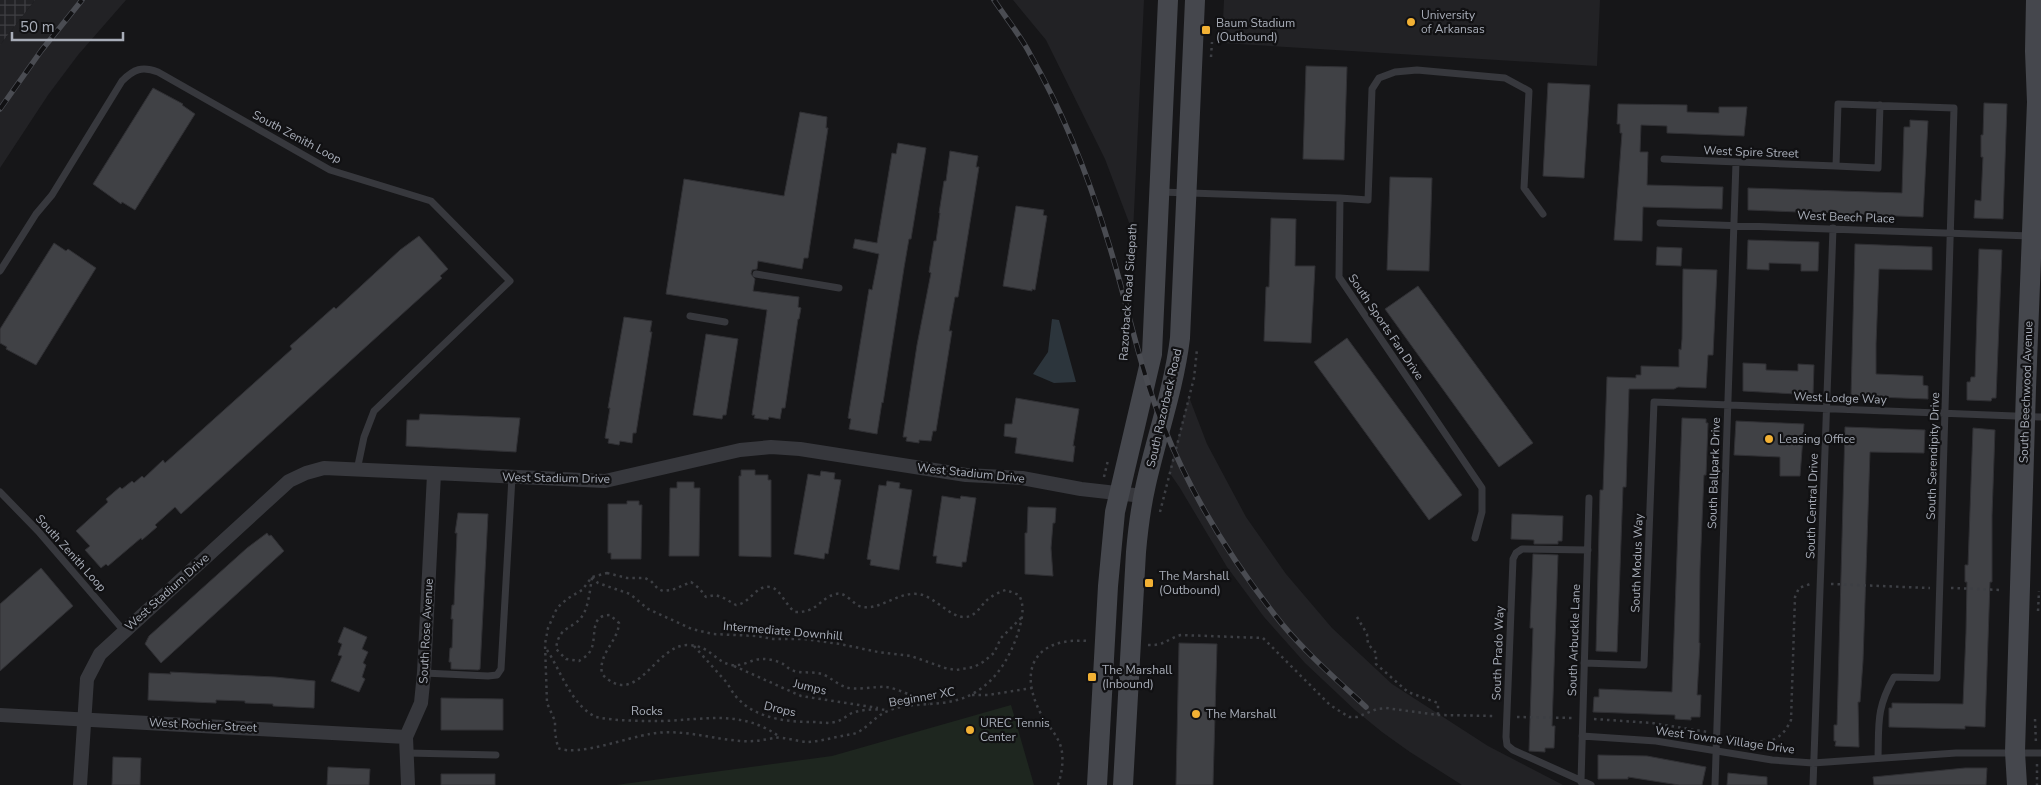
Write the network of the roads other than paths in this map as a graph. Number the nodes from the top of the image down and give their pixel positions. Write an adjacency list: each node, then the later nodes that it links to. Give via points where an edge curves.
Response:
1 (1168, 0): 9 (main road, South Razorback Road)
2 (1195, 0): 10 (main road, South Razorback Road)
3 (2036, 0): 5 (main road, South Beechwood Avenue, via 2034,51)
4 (1880, 105): 8 (lane, via 1838,104); 8 (lane, West Spire Street, via 1878,168); 16 (lane, South Serendipity Drive, via 1954,108)
5 (2038, 157): 17 (main road, South Beechwood Avenue)
6 (1664, 159): 7 (lane, West Spire Street)
7 (1736, 162): 8 (lane, West Spire Street); 14 (lane, South Ballpark Drive)
8 (1836, 166)
9 (1160, 192): 10 (lane); 32 (main road, South Razorback Road, via 1152,354)
10 (1187, 193): 11 (lane); 33 (main road, South Razorback Road, via 1177,358)
11 (1340, 198): 12 (lane, via 1368,200 1372,89 1379,78 1395,72 1417,70 1505,78 1528,91 1524,188); 35 (lane, South Sports Fan Drive, via 1339,278 1482,488 1482,512)
12 (1544, 214)
13 (1660, 223): 14 (lane, West Beech Place)
14 (1734, 225): 15 (lane, West Beech Place); 24 (lane, South Ballpark Drive)
15 (1833, 228): 16 (lane, West Beech Place); 25 (lane, South Central Drive)
16 (1951, 232): 17 (lane, West Beech Place); 26 (lane, South Serendipity Drive)
17 (2031, 236): 27 (main road, South Beechwood Avenue)
18 (0, 271): 28 (lane, South Zenith Loop, via 52,195 122,81 138,68 158,72 330,170 431,201 510,281 374,411 364,438)
19 (756, 274): 20 (lane)
20 (839, 288)
21 (690, 316): 22 (lane)
22 (725, 322)
23 (1654, 402): 24 (lane, West Lodge Way); 38 (lane, South Modus Way, via 1644,665)
24 (1727, 404): 25 (lane, West Lodge Way); 44 (lane, South Ballpark Drive)
25 (1827, 409): 26 (lane, West Lodge Way); 50 (lane, South Central Drive)
26 (1946, 413): 27 (lane, West Lodge Way); 49 (lane, South Serendipity Drive, via 1937,678 1894,677 1883,696 1879,714)
27 (2033, 416): 45 (main road, South Beechwood Avenue)
28 (358, 470): 29 (street, West Stadium Drive); 37 (street, West Stadium Drive, via 324,468 289,481)
29 (434, 474): 30 (street, West Stadium Drive); 39 (street, South Rose Avenue)
30 (512, 478): 32 (street, West Stadium Drive, via 605,481 740,450 772,447); 39 (lane, via 501,670 497,675 488,676)
31 (0, 492): 37 (lane, South Zenith Loop)
32 (1110, 492): 33 (street, West Stadium Drive); 54 (main road, South Razorback Road, via 1114,521)
33 (1143, 496): 55 (main road, South Razorback Road, via 1136,552)
34 (1589, 498): 36 (lane, South Arbuckle Lane)
35 (1475, 538)
36 (1588, 550): 38 (lane, South Arbuckle Lane); 51 (lane, South Prado Way, via 1522,549 1513,559 1506,736 1507,745 1513,750)
37 (124, 631): 41 (street, West Stadium Drive, via 100,654 87,679)
38 (1584, 663): 42 (lane, South Arbuckle Lane)
39 (424, 673): 43 (street, South Rose Avenue, via 421,703)
40 (0, 715): 41 (street, West Rochier Street)
41 (83, 719): 43 (street, West Rochier Street); 52 (street, West Stadium Drive)
42 (1582, 736): 44 (lane, West Towne Village Drive, via 1656,741); 51 (lane, South Arbuckle Lane)
43 (406, 737): 46 (street, South Rose Avenue)
44 (1716, 752): 50 (lane, West Towne Village Drive); 57 (lane, South Ballpark Drive)
45 (2015, 752): 47 (lane, West Towne Village Drive); 49 (lane, West Towne Village Drive); 59 (main road, South Beechwood Avenue)
46 (407, 753): 48 (lane); 53 (street, South Rose Avenue)
47 (2039, 753)
48 (496, 755)
49 (1878, 758): 50 (lane, West Towne Village Drive)
50 (1813, 763): 58 (lane, South Central Drive)
51 (1581, 782): 56 (lane, South Prado Way)
52 (80, 785)
53 (408, 785)
54 (1097, 785)
55 (1124, 785)
56 (1591, 785)
57 (1715, 785)
58 (1813, 785)
59 (2017, 785)

